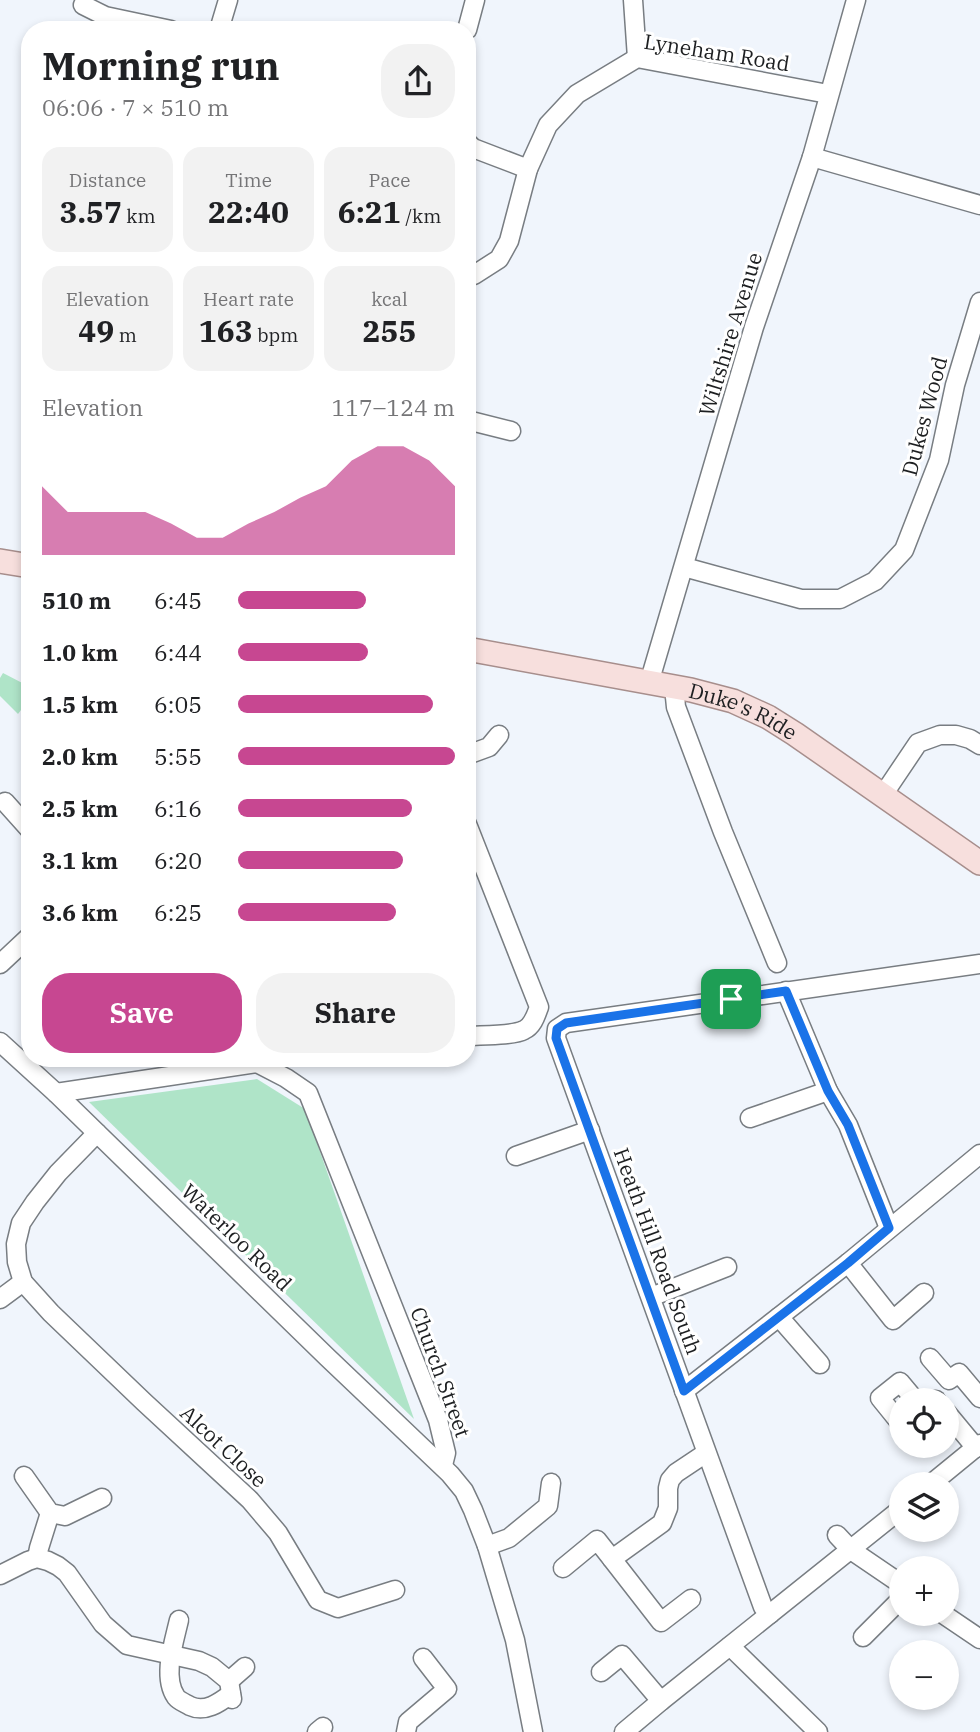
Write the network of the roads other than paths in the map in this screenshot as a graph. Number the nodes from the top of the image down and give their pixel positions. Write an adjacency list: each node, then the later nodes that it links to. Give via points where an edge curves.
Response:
1 (228, 0): 7 (street)
2 (475, 0): 8 (street)
3 (633, 0): 9 (street)
4 (856, 0): 10 (street, Wiltshire Avenue)
5 (83, 5): 6 (street)
6 (129, 21)
7 (222, 21)
8 (469, 21)
9 (637, 58): 10 (street, Lyneham Road); 13 (street, Lyneham Road, via 577,94 548,125)
10 (828, 94): 12 (street, Wiltshire Avenue)
11 (476, 149): 13 (street)
12 (812, 158): 14 (street); 21 (street, Wiltshire Avenue, via 754,327)
13 (528, 169): 15 (street, Lyneham Road, via 509,242 499,259)
14 (980, 205)
15 (476, 274)
16 (980, 302): 21 (street, Dukes Wood, via 955,384 939,460 904,550 875,581 840,599 801,600)
17 (476, 422): 18 (street)
18 (512, 431)
19 (0, 561): 20 (main road)
20 (21, 564)
21 (684, 567): 23 (street, Wiltshire Avenue)
22 (476, 651): 23 (main road, Duke's Ride)
23 (649, 683): 24 (main road, Duke's Ride)
24 (674, 687): 28 (main road, Duke's Ride, via 733,701 768,717); 34 (street, via 676,707)
25 (499, 735): 27 (street, via 489,747)
26 (980, 745): 28 (street, via 956,735 918,743)
27 (476, 752)
28 (883, 795): 32 (main road, Duke's Ride)
29 (5, 802): 30 (street)
30 (21, 820)
31 (476, 847): 38 (street, via 539,1007 526,1030)
32 (980, 863)
33 (21, 944): 35 (street)
34 (777, 963)
35 (0, 964)
36 (980, 964): 37 (street)
37 (786, 991): 44 (street); 47 (street, Heath Hill Road South, via 566,1023 557,1029 556,1038)
38 (476, 1036)
39 (0, 1042): 40 (street, Waterloo Road)
40 (21, 1061)
41 (27, 1067): 45 (street, Waterloo Road)
42 (230, 1067): 45 (street, Church Street)
43 (264, 1067): 70 (street, Church Street, via 308,1093 438,1420 446,1453)
44 (828, 1091): 46 (street); 51 (street, via 848,1125)
45 (56, 1093): 48 (street, Waterloo Road)
46 (750, 1118)
47 (590, 1130): 50 (street); 56 (street, Heath Hill Road South)
48 (97, 1133): 54 (street, via 58,1173 21,1223 16,1244); 70 (street, Waterloo Road)
49 (980, 1154): 51 (street)
50 (516, 1156)
51 (889, 1228): 52 (street)
52 (848, 1263): 55 (street, via 893,1320); 58 (street)
53 (727, 1267): 56 (street)
54 (23, 1282): 57 (street); 85 (street, Alcot Close, via 250,1500 278,1533 318,1600 338,1608)
55 (925, 1293)
56 (651, 1297): 64 (street, Heath Hill Road South)
57 (0, 1299)
58 (779, 1317): 60 (street); 64 (street)
59 (930, 1359): 65 (street, via 949,1380 959,1373)
60 (820, 1364)
61 (892, 1388): 62 (street, via 900,1381)
62 (906, 1388)
63 (889, 1390): 66 (street, via 880,1398)
64 (684, 1391): 69 (street, Heath Hill Road South)
65 (980, 1398)
66 (889, 1409)
67 (959, 1426): 68 (street)
68 (978, 1446): 71 (street)
69 (706, 1452): 81 (street, via 670,1480 662,1523); 88 (street, Heath Hill Road South, via 763,1606)
70 (443, 1465): 78 (street, Church Street, via 464,1491)
71 (946, 1472)
72 (24, 1476): 75 (street)
73 (551, 1483): 78 (street, via 548,1506 509,1538)
74 (102, 1498): 75 (street, via 65,1516)
75 (50, 1513): 80 (street)
76 (889, 1518): 79 (street)
77 (837, 1535): 79 (street)
78 (487, 1546): 102 (street, Church Street, via 514,1640)
79 (851, 1550): 84 (street); 88 (street)
80 (37, 1558): 83 (street); 94 (street, via 61,1568 103,1624 127,1645)
81 (612, 1559): 82 (street, via 597,1540); 86 (street, via 661,1622)
82 (563, 1568)
83 (0, 1575)
84 (889, 1576)
85 (395, 1590)
86 (691, 1599)
87 (889, 1611): 91 (street)
88 (770, 1614): 93 (street)
89 (179, 1620): 94 (street)
90 (959, 1625): 92 (street)
91 (863, 1637)
92 (980, 1639)
93 (730, 1646): 99 (street); 103 (street)
94 (171, 1654): 98 (street, via 212,1667); 98 (street, via 170,1684 178,1699 197,1709 215,1706)
95 (422, 1658): 101 (street, via 447,1689 408,1722)
96 (245, 1667): 98 (street)
97 (601, 1672): 99 (street, via 622,1655)
98 (231, 1691)
99 (661, 1701): 100 (street)
100 (633, 1729)
101 (406, 1732)
102 (533, 1732)
103 (818, 1732)

